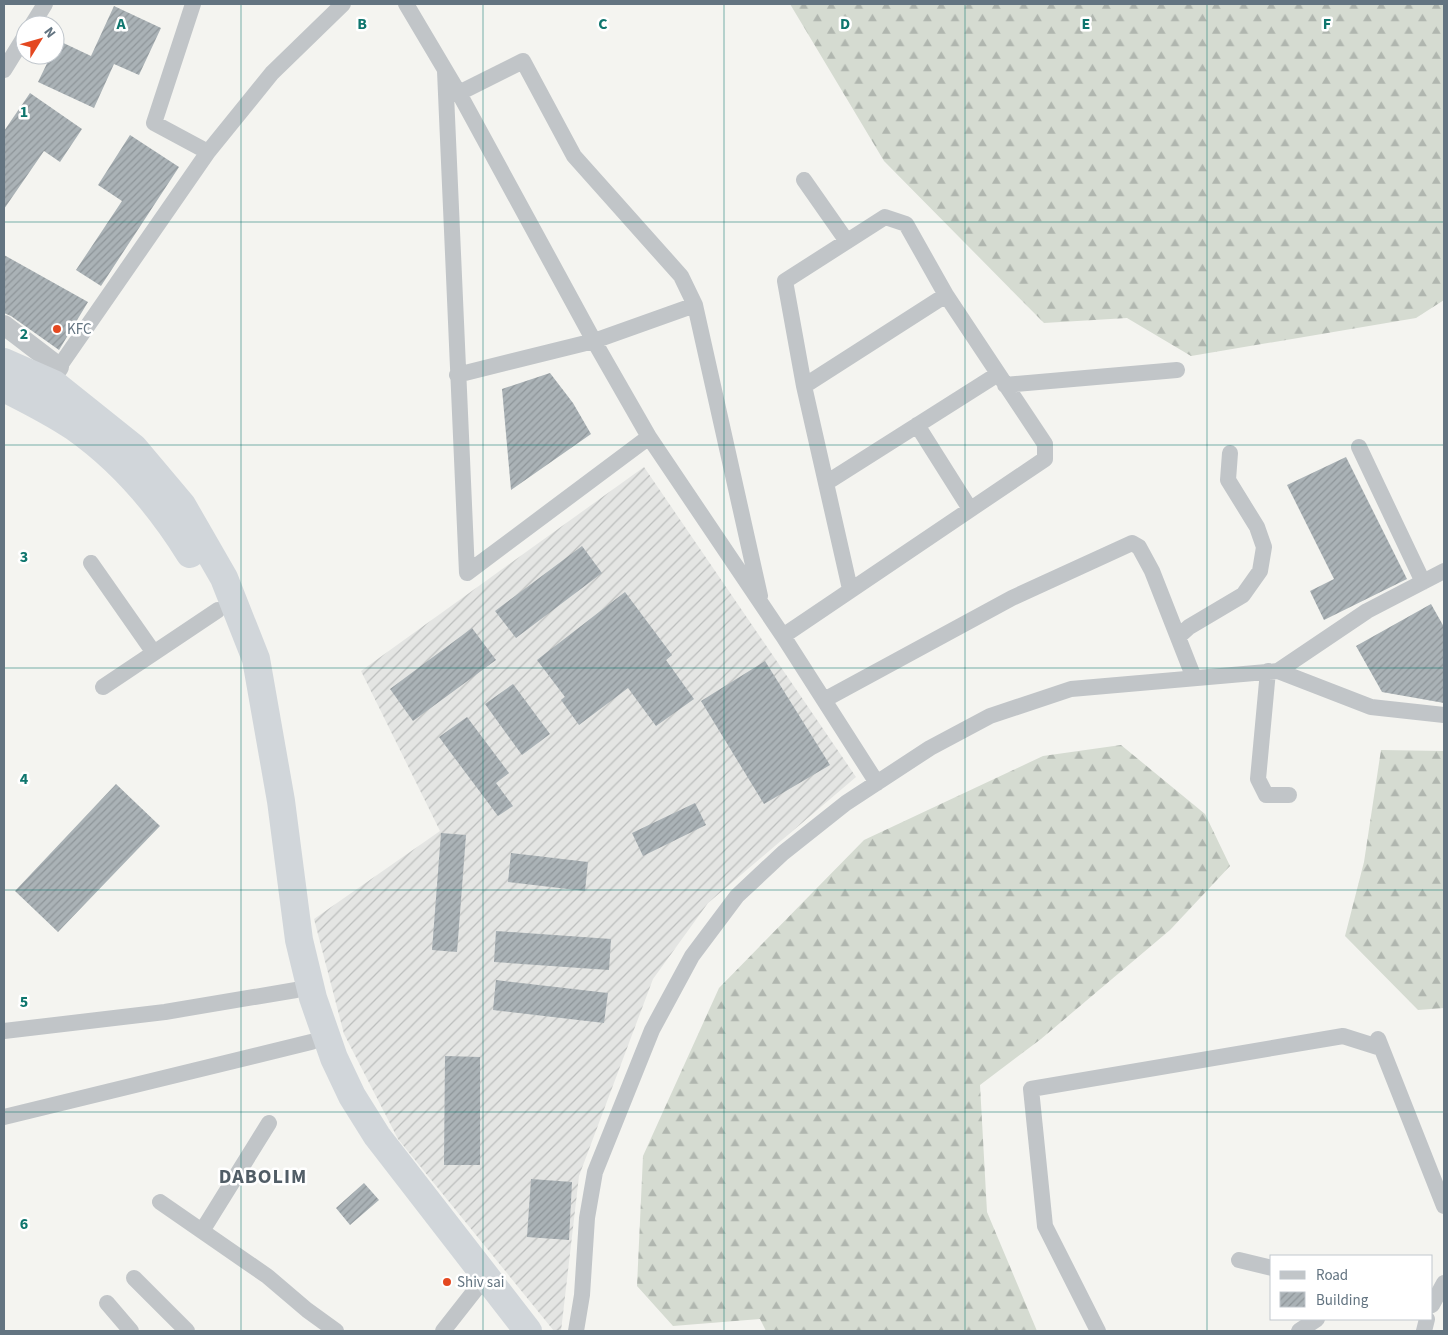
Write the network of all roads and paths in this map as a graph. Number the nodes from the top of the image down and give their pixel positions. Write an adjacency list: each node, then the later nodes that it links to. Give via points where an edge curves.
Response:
1 (45, 4): 5 (street)
2 (193, 4): 10 (street, via 154,122)
3 (343, 4): 10 (street, via 272,73)
4 (406, 4): 7 (street)
5 (38, 15)
6 (15, 52): 8 (street)
7 (445, 69): 9 (street); 20 (street)
8 (4, 70)
9 (459, 93): 14 (street, via 523,61 574,156 681,276); 16 (street)
10 (208, 152): 19 (street)
11 (804, 180): 12 (street)
12 (846, 240): 13 (street, via 885,217 906,224); 22 (street, via 785,281)
13 (946, 295): 21 (street); 22 (street)
14 (695, 304): 16 (street); 34 (street)
15 (4, 325): 19 (street)
16 (594, 341): 20 (street); 25 (street)
17 (4, 362): 19 (highway)
18 (1177, 370): 21 (street)
19 (53, 374): 67 (highway, via 134,448 182,505 224,578 256,659 281,801 299,940 313,998 334,1058 352,1096 377,1136)
20 (457, 375): 25 (street, via 467,573)
21 (1001, 379): 24 (street); 29 (street, via 1045,444 1045,459)
22 (804, 386): 28 (street)
23 (4, 388): 35 (highway, via 75,428 147,494 195,562)
24 (917, 425): 28 (street); 29 (street)
25 (649, 437): 34 (street)
26 (1360, 447): 32 (street)
27 (1230, 453): 37 (street, via 1228,480 1257,527 1264,547 1260,571 1243,595)
28 (826, 483): 33 (street)
29 (970, 509): 33 (street)
30 (91, 563): 38 (street)
31 (1444, 571): 32 (street)
32 (1423, 582): 39 (street, via 1367,611)
33 (850, 589): 36 (street)
34 (762, 605): 36 (street)
35 (218, 610): 38 (street); 46 (highway, via 235,647 246,683 261,763 277,894)
36 (782, 636): 42 (street)
37 (1178, 636): 40 (street); 42 (street, via 1152,571 1139,547 1132,543 1012,598)
38 (154, 653): 41 (street)
39 (1273, 671): 40 (street); 43 (street, via 1371,707); 45 (street, via 1258,779 1266,795)
40 (1194, 678): 44 (street, via 1071,689 990,716 930,748)
41 (103, 687)
42 (824, 700): 44 (street)
43 (1444, 715)
44 (877, 783): 68 (street, via 783,853 736,896 692,956 652,1030 595,1172)
45 (1288, 795)
46 (296, 990): 47 (street, via 165,1012); 48 (highway)
47 (4, 1031)
48 (311, 1042): 49 (street); 58 (highway, via 350,1126)
49 (4, 1117)
50 (269, 1123): 53 (street)
51 (160, 1202): 53 (street)
52 (1444, 1206): 69 (street, via 1379,1042 1343,1036 1031,1089 1045,1226)
53 (202, 1231): 64 (street, via 267,1276)
54 (1238, 1260): 55 (street)
55 (1270, 1268)
56 (134, 1278): 63 (street)
57 (1444, 1282): 60 (street)
58 (476, 1288): 65 (street); 66 (highway)
59 (107, 1303): 62 (street)
60 (1433, 1303)
61 (1316, 1320): 70 (street)
62 (131, 1331)
63 (187, 1331)
64 (336, 1331)
65 (443, 1331)
66 (505, 1331)
67 (528, 1331)
68 (576, 1331)
69 (1098, 1331)
70 (1299, 1331)

